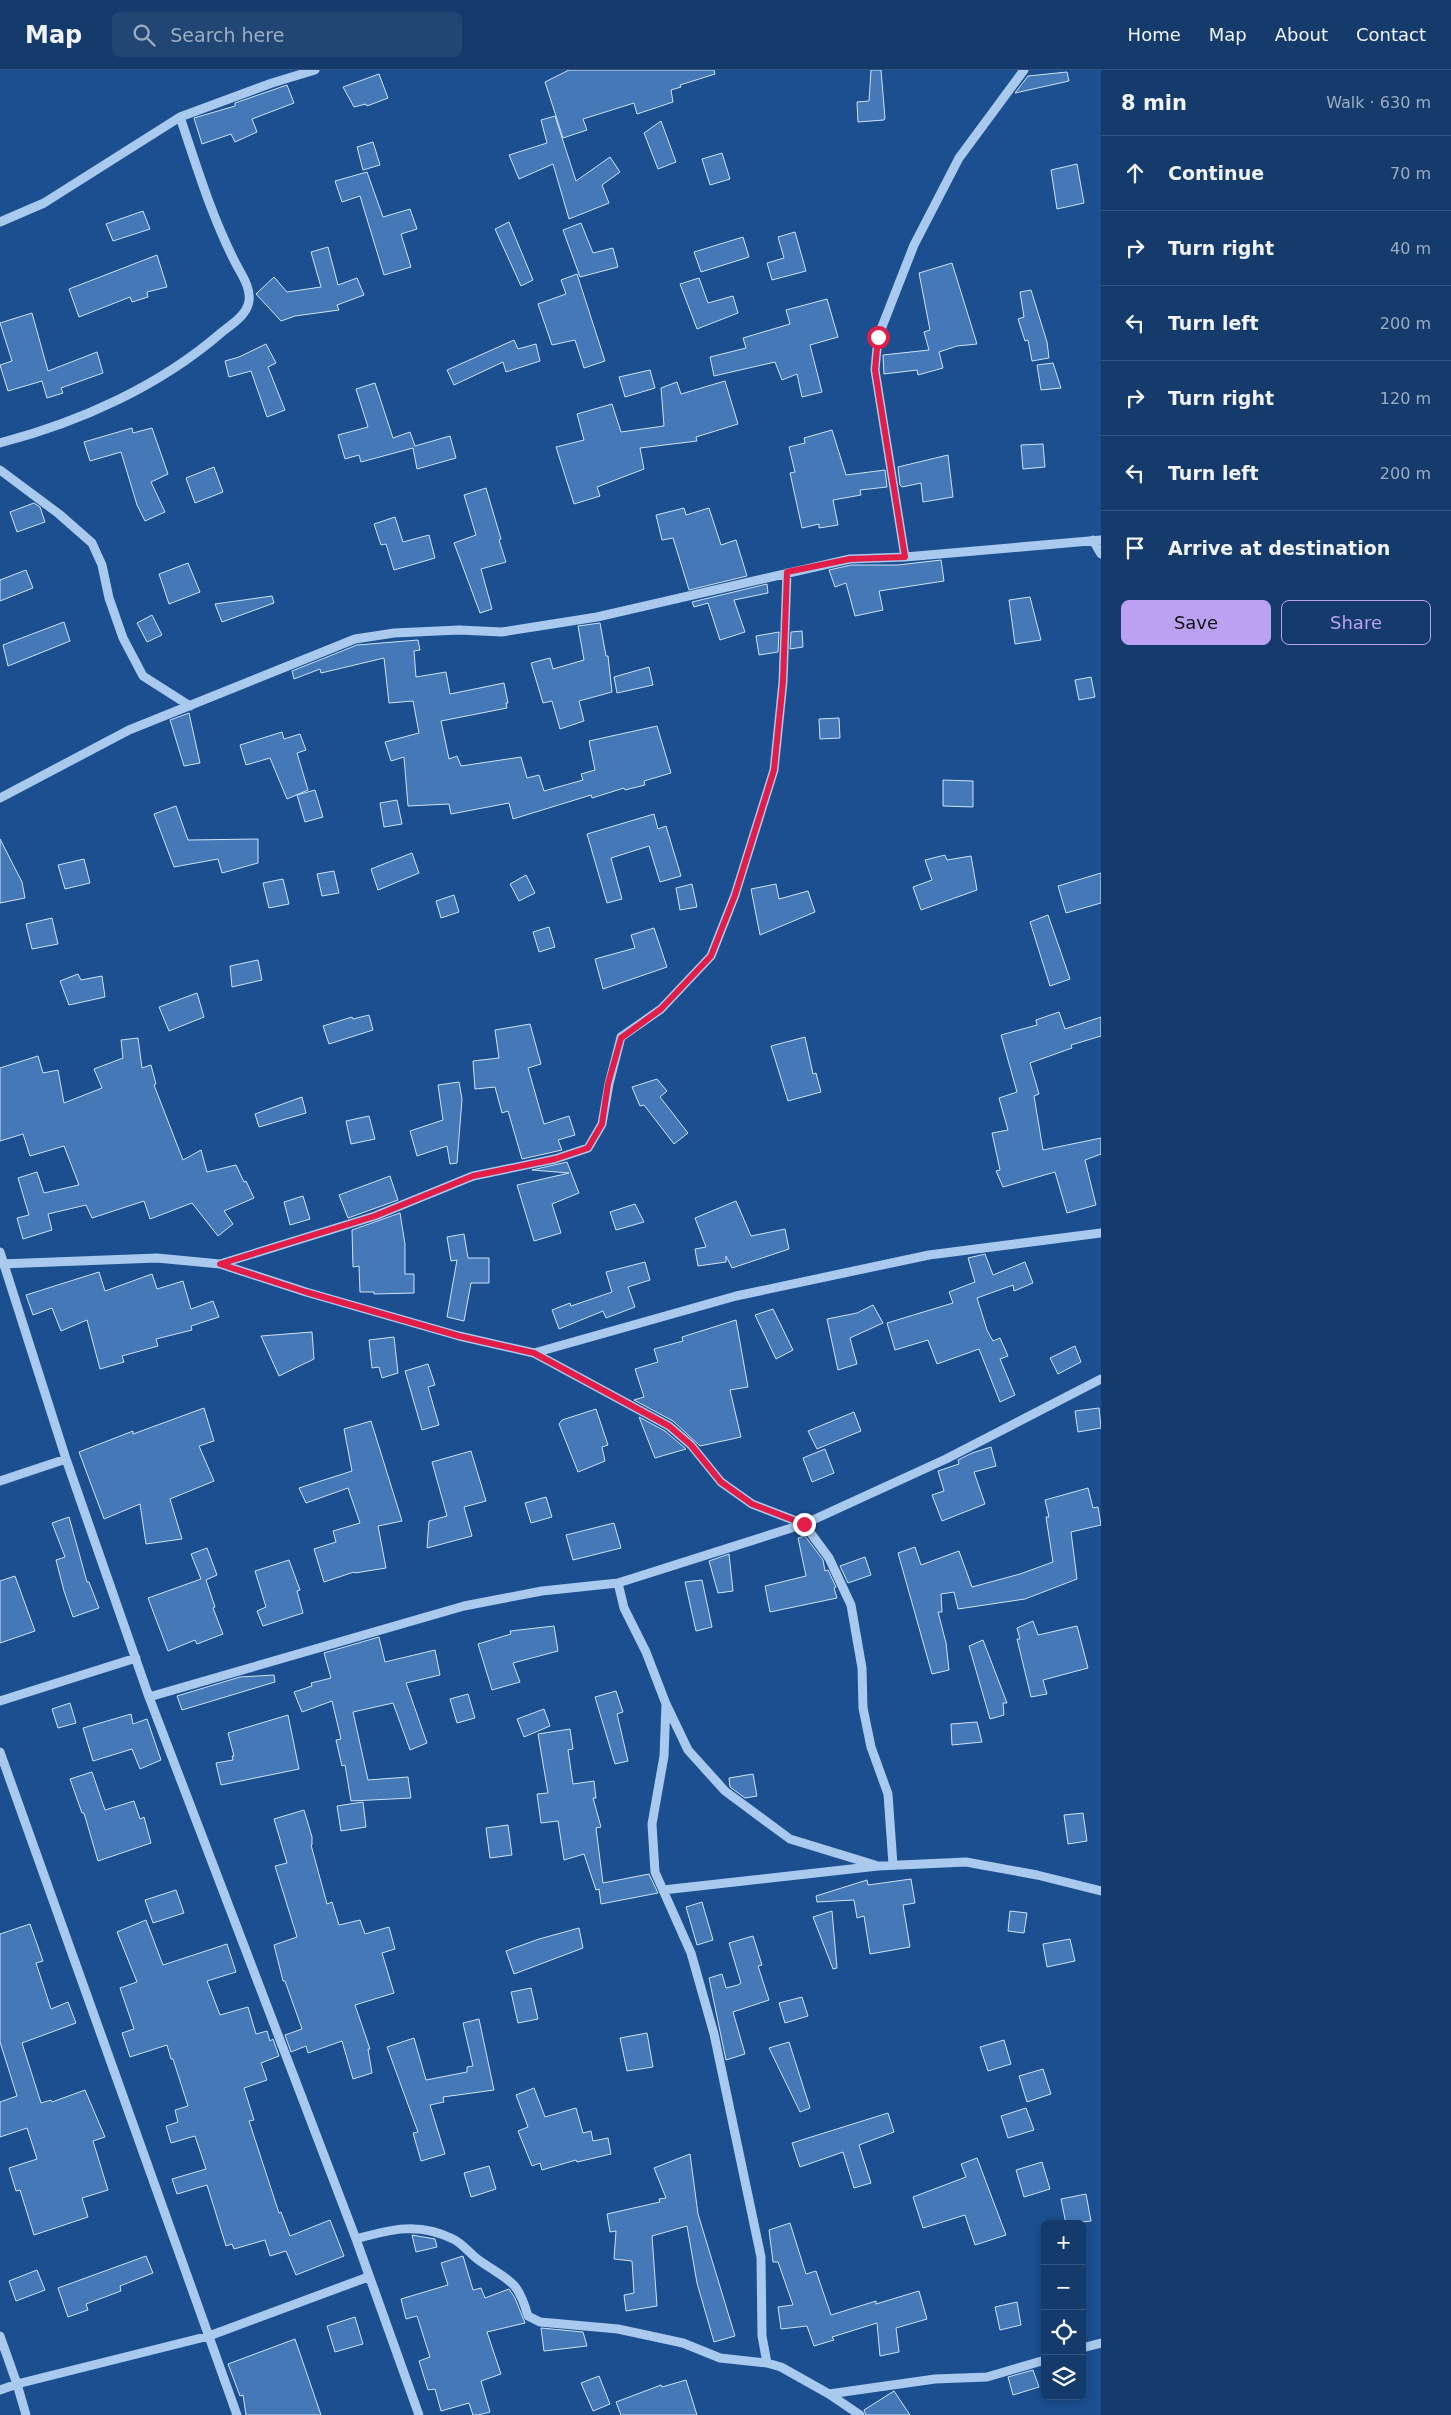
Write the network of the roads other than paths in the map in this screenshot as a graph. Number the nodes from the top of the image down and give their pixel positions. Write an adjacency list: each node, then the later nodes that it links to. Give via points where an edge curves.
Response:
1 (316, 70): 3 (street)
2 (1024, 70): 9 (street, via 959,158 914,245 878,337 875,370)
3 (180, 117): 4 (street, via 44,203); 5 (street, via 216,226 248,288 249,302 242,316 198,353 154,381 62,424)
4 (0, 222)
5 (0, 443)
6 (0, 470): 11 (street, via 59,514 92,544 102,564 109,598 123,638 144,676)
7 (1097, 540): 8 (street); 9 (street)
8 (1101, 554)
9 (905, 557): 10 (street, via 850,559)
10 (787, 572): 11 (street, via 597,617 502,632 394,633 355,639); 16 (street, via 783,682 774,770 735,895 711,956 661,1009 621,1038 608,1084 602,1124 588,1148 555,1159 473,1176 375,1216)
11 (190, 706): 12 (street, via 129,730)
12 (0, 798)
13 (1101, 1233): 17 (street, via 929,1255 736,1296)
14 (0, 1252): 15 (street)
15 (2, 1264): 16 (street, via 156,1258); 19 (street)
16 (220, 1264): 17 (street, via 459,1336)
17 (534, 1353): 21 (street, via 669,1426 691,1445 721,1482 752,1504)
18 (1101, 1379): 21 (street, via 946,1459)
19 (66, 1459): 20 (street); 23 (street)
20 (0, 1481)
21 (804, 1524): 22 (street); 28 (street, via 829,1558 851,1605 862,1668 863,1708 871,1747 888,1794)
22 (618, 1583): 24 (street, via 542,1591 464,1606); 26 (street, via 624,1608 646,1652)
23 (136, 1658): 24 (street); 25 (street)
24 (149, 1697): 32 (street)
25 (0, 1701)
26 (666, 1704): 29 (street, via 688,1750 725,1791 790,1839); 30 (street, via 664,1756 652,1824 655,1872)
27 (0, 1752): 35 (street)
28 (893, 1865): 29 (street); 31 (street, via 966,1862)
29 (878, 1866): 30 (street)
30 (663, 1890): 39 (street, via 691,1953 714,2034 761,2257 762,2336)
31 (1101, 1891)
32 (356, 2239): 33 (street); 39 (street, via 391,2229 423,2228 455,2239 481,2262 511,2280 522,2295 528,2316 540,2322 618,2329 683,2343 720,2358)
33 (368, 2277): 35 (street); 45 (street)
34 (0, 2336): 40 (street)
35 (209, 2336): 40 (street); 44 (street)
36 (1101, 2343): 37 (street)
37 (1086, 2347)
38 (1041, 2361): 42 (street, via 987,2377 935,2380)
39 (767, 2363): 42 (street, via 781,2367)
40 (16, 2384): 41 (street); 43 (street)
41 (0, 2390)
42 (829, 2394): 46 (street)
43 (26, 2415)
44 (237, 2415)
45 (419, 2415)
46 (860, 2415)

